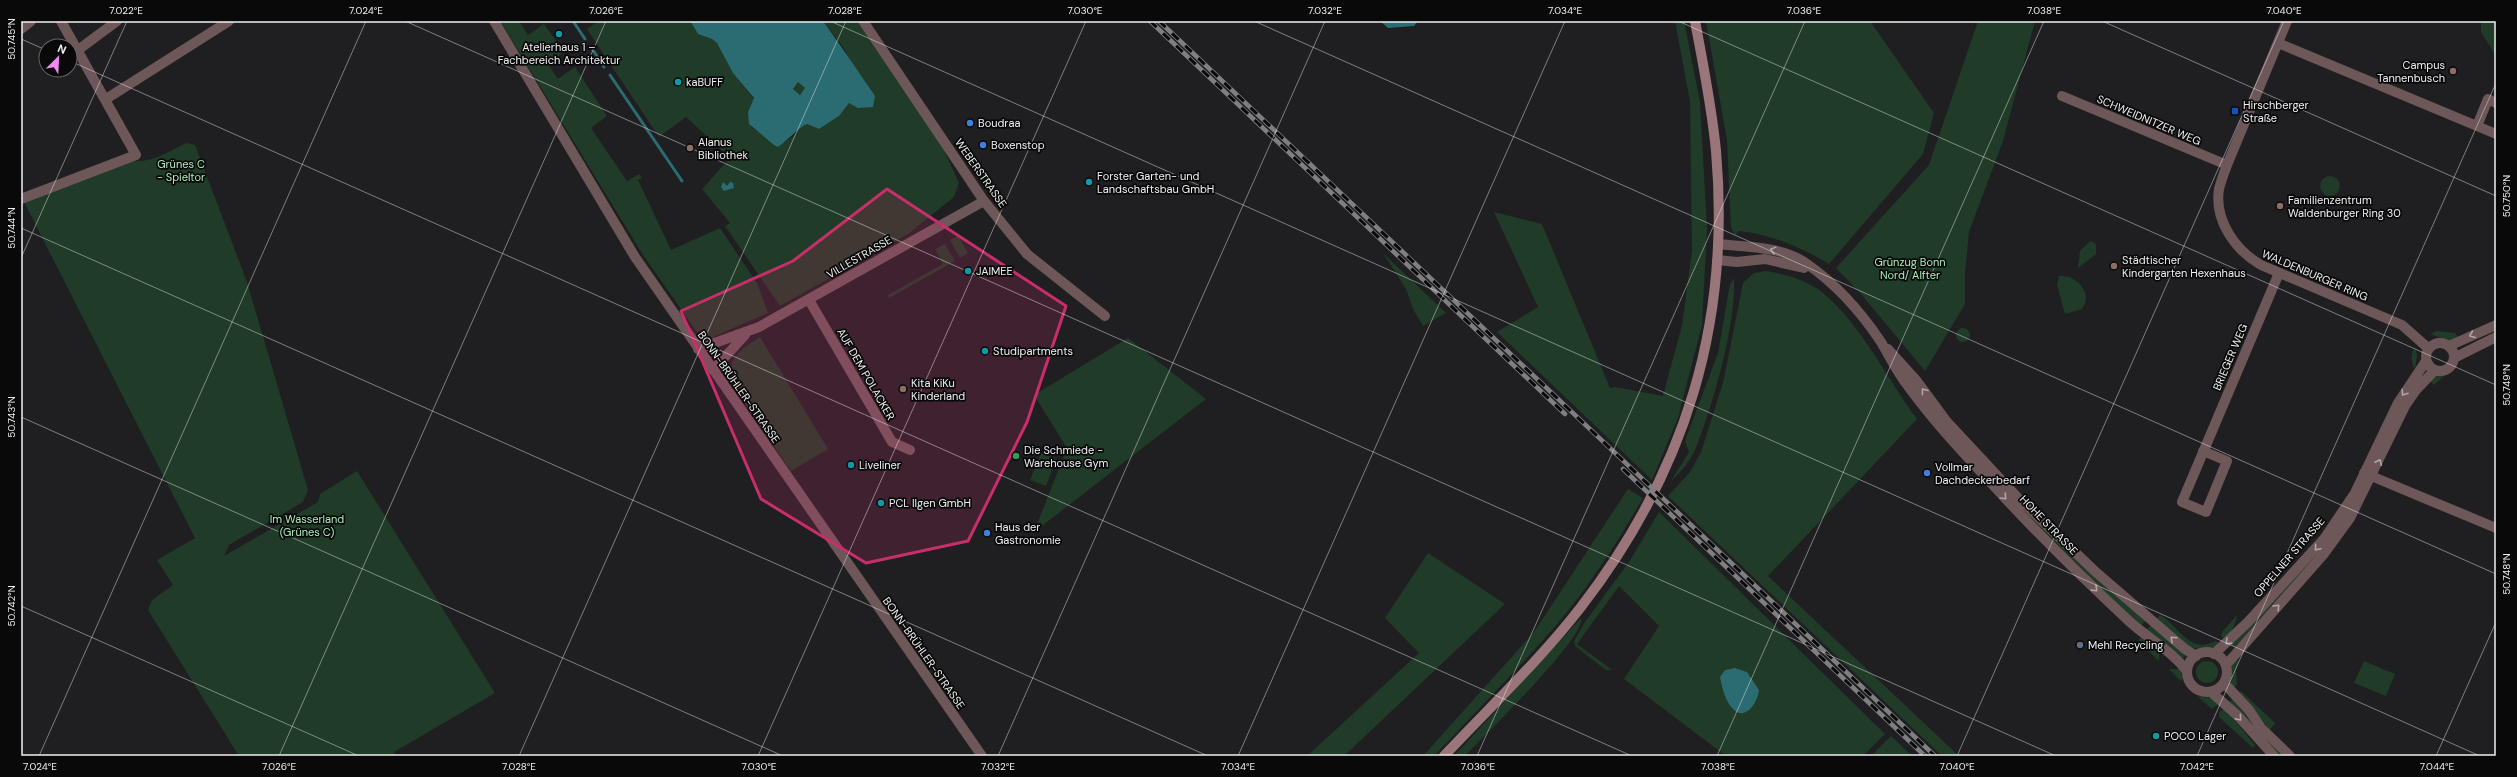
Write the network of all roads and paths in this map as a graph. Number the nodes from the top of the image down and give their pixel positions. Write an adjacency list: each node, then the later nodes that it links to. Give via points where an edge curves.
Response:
1 (31, 21): 9 (street)
2 (61, 21): 10 (street)
3 (117, 21): 12 (street)
4 (229, 21): 14 (street)
5 (494, 21): 32 (street, BONN-BRÜHLER-STRASSE, via 635,257)
6 (863, 21): 20 (street, WEBERSTRASSE)
7 (1695, 21): 21 (main road, via 1706,77 1716,153)
8 (2287, 21): 11 (street, WALDENBURGER RING)
9 (21, 29)
10 (71, 38)
11 (2278, 43): 16 (street); 18 (street, WALDENBURGER RING)
12 (78, 50): 14 (street)
13 (2062, 96): 18 (street, SCHWEIDNITZER WEG)
14 (106, 99): 19 (street, via 136,155)
15 (2496, 103): 16 (street, via 2488,99)
16 (2477, 126): 17 (street)
17 (2496, 134)
18 (2227, 165): 24 (street, WALDENBURGER RING, via 2219,189 2218,203 2226,230 2234,243 2251,260)
19 (21, 199)
20 (984, 201): 25 (street, VILLESTRASSE); 26 (street, WEBERSTRASSE, via 1027,254)
21 (1718, 244): 22 (main road); 23 (street, HOHE STRASSE, one-way to 21, via 1805,262 1782,253 1764,248)
22 (1718, 260): 23 (street, HOHE STRASSE, via 1737,262 1765,259); 49 (main road, via 1704,360 1688,412 1653,496 1621,551 1580,608)
23 (1820, 273): 37 (street, HOHE STRASSE, via 1839,289 1880,342 1894,367)
24 (2279, 273): 31 (street, WALDENBURGER RING, via 2402,325); 39 (street, BRIEGER WEG)
25 (809, 300): 28 (street, VILLESTRASSE); 38 (street, AUF DEM POLACKER, via 892,442)
26 (1105, 316)
27 (2496, 325): 30 (street, one-way to 30)
28 (746, 333): 32 (street, VILLESTRASSE); 35 (street, VILLESTRASSE)
29 (2496, 337): 33 (street, OPPELNER STRASSE)
30 (2449, 346): 31 (street, via 2440,343); 33 (street)
31 (2428, 348): 34 (street, OPPELNER STRASSE)
32 (698, 349): 35 (street, BONN-BRÜHLER-STRASSE)
33 (2454, 358): 36 (street, OPPELNER STRASSE, via 2448,369)
34 (2426, 361): 36 (street); 40 (street, OPPELNER STRASSE, one-way to 40, via 2398,402)
35 (712, 370): 48 (street, BONN-BRÜHLER-STRASSE)
36 (2434, 371): 40 (street, OPPELNER STRASSE, one-way to 36, via 2405,406)
37 (1937, 417): 43 (street, HOHE STRASSE, one-way to 37, via 2063,541); 45 (street, HOHE STRASSE, one-way to 45, via 2078,572 2130,622 2163,646)
38 (910, 450)
39 (2204, 451): 39 (street, BRIEGER WEG, via 2182,502 2206,512 2227,461)
40 (2368, 475): 41 (street); 42 (street, OPPELNER STRASSE, one-way to 42, via 2324,539 2248,622); 44 (street, OPPELNER STRASSE, one-way to 40, via 2323,555 2350,518)
41 (2496, 528)
42 (2214, 654): 43 (street, via 2208,652); 44 (street)
43 (2196, 656): 45 (street)
44 (2226, 665): 46 (street)
45 (2188, 671): 47 (street, via 2189,681 2196,688)
46 (2224, 682): 47 (street); 51 (street, via 2261,728)
47 (2211, 692): 50 (street, one-way to 50, via 2238,716 2252,735)
48 (982, 756)
49 (1444, 756)
50 (2274, 756)
51 (2290, 756)

